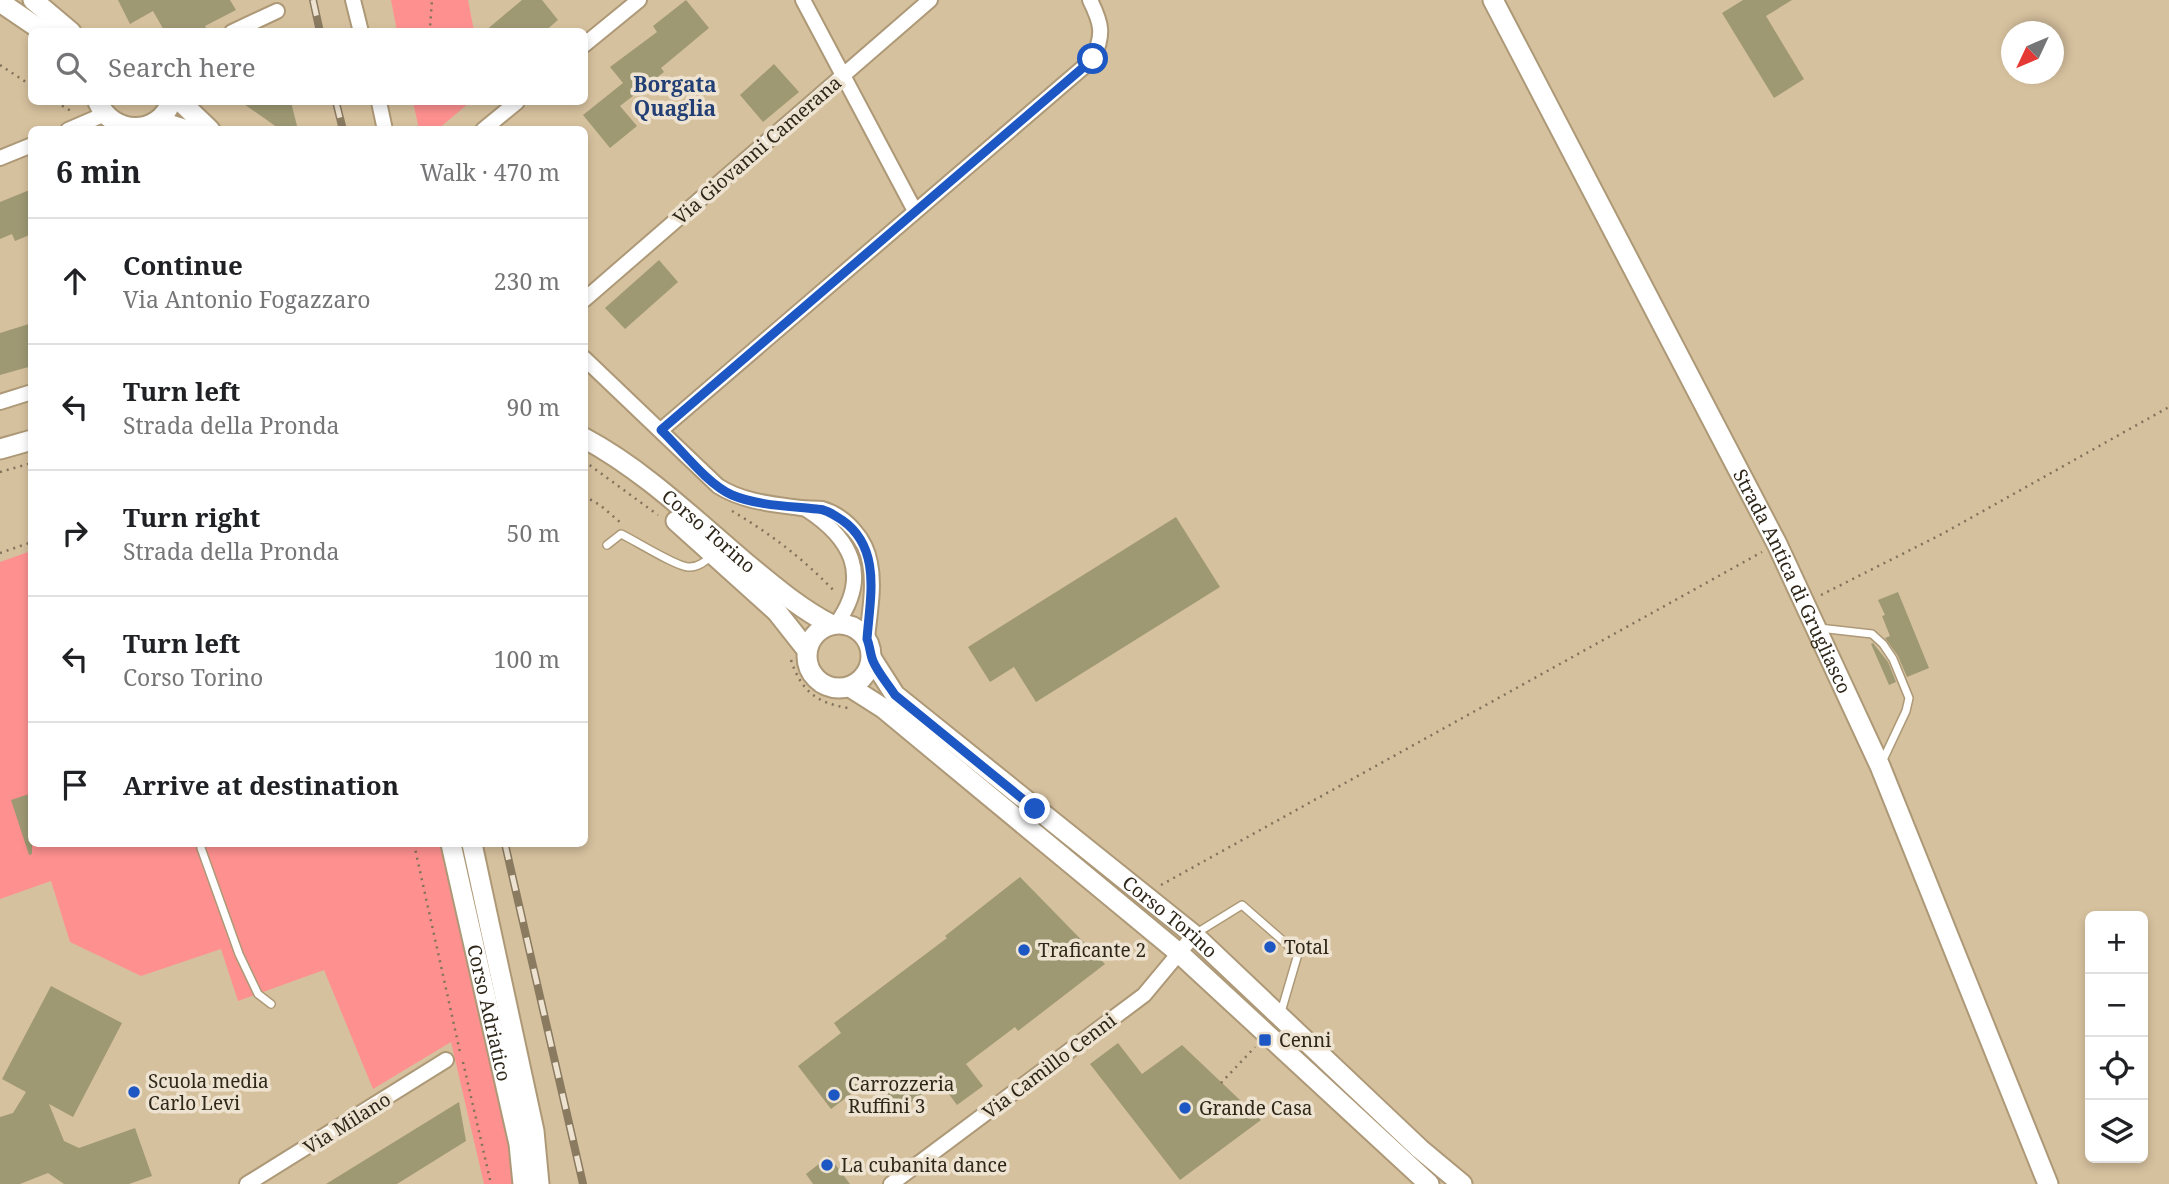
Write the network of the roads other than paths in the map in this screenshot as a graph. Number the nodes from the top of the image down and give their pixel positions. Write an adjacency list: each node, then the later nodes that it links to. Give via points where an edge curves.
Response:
1 (33, 0): 11 (street)
2 (353, 0): 13 (street)
3 (639, 0): 14 (street)
4 (803, 0): 15 (street)
5 (930, 0): 15 (street, Via Giovanni Camerana)
6 (1090, 0): 30 (street, via 1102,40 1093,59)
7 (1493, 0): 46 (street, Strada Antica di Grugliasco)
8 (0, 2): 10 (street)
9 (277, 11): 12 (street)
10 (38, 28)
11 (66, 28)
12 (241, 28)
13 (360, 28)
14 (588, 42)
15 (843, 75): 30 (street); 31 (street, Via Giovanni Camerana)
16 (168, 105): 23 (street)
17 (184, 105): 25 (street)
18 (380, 105): 26 (street)
19 (513, 105): 27 (street)
20 (102, 108): 21 (street); 22 (street)
21 (74, 126)
22 (124, 126)
23 (151, 126): 24 (street)
24 (174, 126)
25 (206, 126)
26 (385, 126)
27 (488, 126)
28 (28, 147): 29 (street)
29 (0, 158)
30 (915, 211): 35 (street)
31 (588, 297)
32 (588, 362): 35 (street)
33 (28, 393): 34 (street)
34 (0, 402)
35 (661, 430): 42 (street, via 732,494)
36 (588, 440): 44 (street, Corso Torino, via 654,486)
37 (28, 441): 38 (street)
38 (0, 449)
39 (28, 454): 41 (street)
40 (588, 455): 44 (street, Corso Torino)
41 (0, 462)
42 (805, 509): 45 (street, via 833,528 850,554 853,592); 47 (street, via 836,516 864,545 871,575)
43 (607, 545): 44 (lane, via 621,534 688,567 697,566)
44 (718, 549): 45 (street, Corso Torino, via 790,601); 48 (street, Corso Torino)
45 (834, 624): 47 (street, Corso Torino, via 850,624); 48 (street, via 815,634)
46 (1818, 628): 51 (street, Strada Antica di Grugliasco); 51 (lane, via 1872,634 1893,659 1909,698)
47 (867, 639): 49 (street, Corso Torino)
48 (807, 650): 50 (street, Corso Torino, via 807,661 818,681 830,687)
49 (872, 659): 50 (street, via 862,679); 55 (street, Corso Torino, via 895,695)
50 (850, 687): 56 (street, Corso Torino, via 883,708)
51 (1880, 765): 66 (street, Strada Antica di Grugliasco)
52 (452, 847): 61 (street, Corso Adriatico, via 519,1144)
53 (473, 847): 62 (street, Corso Adriatico, via 534,1131)
54 (201, 848): 57 (lane, via 239,954 258,994)
55 (1194, 935): 56 (street, Via Camillo Cenni); 58 (street, Corso Torino); 58 (lane, via 1242,905 1298,954)
56 (1179, 953): 63 (street, Via Camillo Cenni, via 1144,995); 64 (street, Corso Torino)
57 (271, 1004)
58 (1279, 1017): 65 (street, Corso Torino)
59 (446, 1060): 60 (street, Via Milano)
60 (247, 1184)
61 (523, 1184)
62 (539, 1184)
63 (891, 1184)
64 (1429, 1184)
65 (1462, 1184)
66 (2048, 1184)

